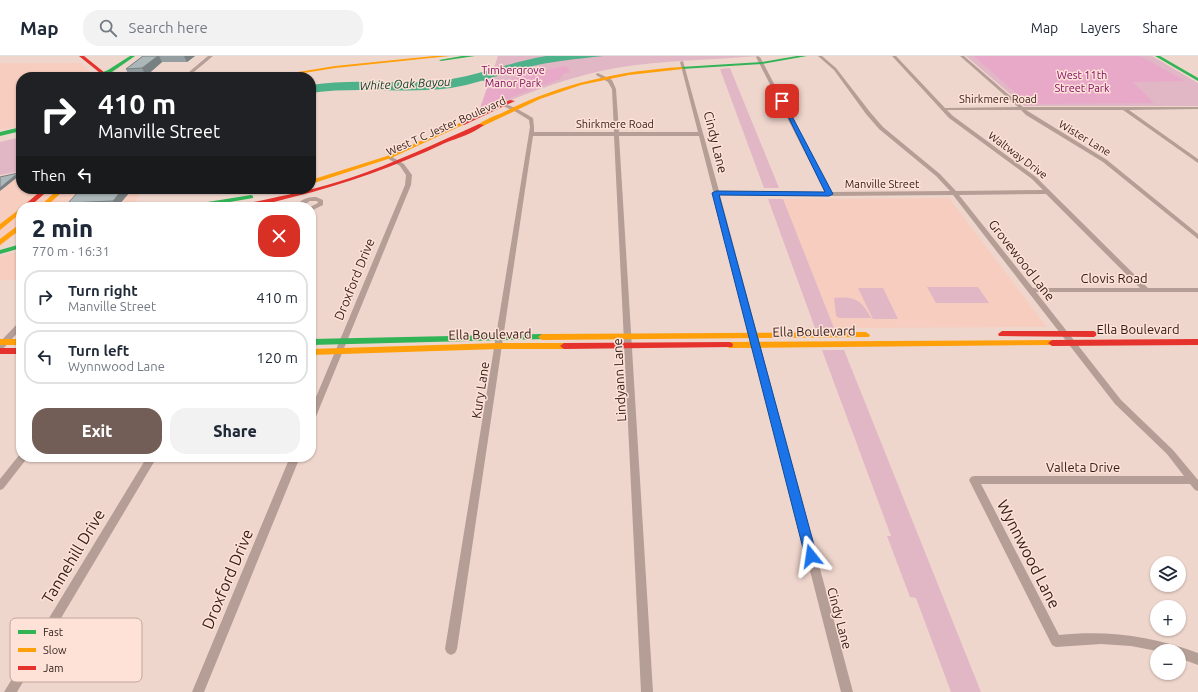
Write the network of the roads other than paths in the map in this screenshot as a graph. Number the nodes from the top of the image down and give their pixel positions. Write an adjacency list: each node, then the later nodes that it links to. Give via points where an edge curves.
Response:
1 (81, 56): 16 (main road)
2 (211, 56): 19 (street)
3 (473, 56): 12 (main road)
4 (770, 56): 13 (main road, West T C Jester Boulevard)
5 (805, 56): 13 (main road, West T C Jester Boulevard)
6 (820, 56): 44 (street, Grovewood Lane, via 835,69 881,128 938,175)
7 (894, 56): 29 (street, Waltway Drive)
8 (962, 56): 25 (street, Wister Lane)
9 (1157, 56): 22 (main road, via 1186,73)
10 (1167, 56): 22 (main road)
11 (131, 57): 17 (main road); 18 (main road)
12 (450, 57): 15 (main road)
13 (760, 60): 14 (main road, West T C Jester Boulevard); 49 (street)
14 (683, 65): 23 (main road, West T C Jester Boulevard, via 618,69); 34 (street, Cindy Lane)
15 (359, 67): 20 (main road); 21 (main road)
16 (102, 72)
17 (109, 72)
18 (119, 72)
19 (191, 72)
20 (316, 72)
21 (316, 74)
22 (1198, 75)
23 (601, 76): 24 (main road, West T C Jester Boulevard, via 553,85); 28 (main road, West T C Jester Boulevard); 33 (street, Lindyann Lane, via 610,81 614,89)
24 (502, 105): 28 (street, Kury Lane); 37 (main road, West T C Jester Boulevard)
25 (1021, 108): 26 (street, Shirkmere Road); 29 (street, Shirkmere Road); 59 (street, Wister Lane, via 1047,127 1105,161)
26 (1124, 108): 27 (street, Shirkmere Road); 38 (street)
27 (1198, 108)
28 (514, 109): 32 (street, Kury Lane, via 531,119); 39 (main road, West T C Jester Boulevard)
29 (943, 109): 42 (street, Waltway Drive, via 951,118 1013,162)
30 (16, 130): 31 (main road)
31 (0, 134)
32 (531, 134): 33 (street, Shirkmere Road); 73 (street, Kury Lane)
33 (617, 134): 34 (street, Shirkmere Road); 70 (street, Lindyann Lane)
34 (700, 134): 43 (street, Cindy Lane)
35 (16, 136): 36 (main road)
36 (0, 139)
37 (389, 157): 39 (street, Droxford Drive); 40 (main road, West T C Jester Boulevard)
38 (1198, 161)
39 (397, 163): 41 (main road, West T C Jester Boulevard, via 336,184); 75 (street, Droxford Drive, via 402,165 409,175 408,185)
40 (316, 180)
41 (316, 187)
42 (1049, 192): 44 (street, Manville Street); 65 (street, Waltway Drive)
43 (716, 193): 49 (street, Manville Street); 72 (street, Cindy Lane)
44 (955, 193): 49 (street, Manville Street); 64 (street, Grovewood Lane)
45 (40, 194): 50 (main road)
46 (56, 194): 51 (main road)
47 (273, 194): 52 (main road, West T C Jester Boulevard)
48 (276, 194): 53 (main road, West T C Jester Boulevard)
49 (829, 194)
50 (31, 202)
51 (48, 202)
52 (222, 202)
53 (254, 202)
54 (304, 202): 55 (street, via 315,199 321,201 321,204)
55 (316, 206)
56 (16, 214): 57 (main road)
57 (0, 228)
58 (16, 229): 61 (main road)
59 (1198, 236)
60 (16, 239): 61 (main road)
61 (0, 243)
62 (16, 247): 63 (main road)
63 (0, 252)
64 (1030, 290): 65 (street, Clovis Road); 68 (street, Grovewood Lane)
65 (1146, 290): 66 (street, Clovis Road)
66 (1198, 290)
67 (16, 330): 79 (street)
68 (1064, 334): 69 (main road, Ella Boulevard); 71 (main road, Ella Boulevard); 76 (street, Grovewood Lane)
69 (1198, 334)
70 (628, 336): 72 (main road, Ella Boulevard); 73 (main road, Ella Boulevard); 80 (street, Lindyann Lane)
71 (923, 339): 72 (main road, Ella Boulevard); 76 (main road, Ella Boulevard)
72 (754, 340): 80 (main road, Ella Boulevard); 101 (street, Cindy Lane)
73 (500, 341): 75 (main road, Ella Boulevard); 80 (main road, Ella Boulevard); 84 (main road, Ella Boulevard); 94 (street, Kury Lane)
74 (316, 342): 75 (main road, Ella Boulevard)
75 (343, 342): 84 (street, Droxford Drive)
76 (1070, 342): 77 (main road, Ella Boulevard); 90 (street, Grovewood Lane, via 1118,402 1170,452)
77 (1198, 342)
78 (16, 343): 79 (main road)
79 (2, 344)
80 (629, 346): 100 (street, Lindyann Lane)
81 (0, 351): 82 (main road)
82 (16, 351)
83 (316, 352): 84 (main road, Ella Boulevard)
84 (339, 352): 85 (street, Droxford Drive)
85 (316, 407)
86 (19, 462): 91 (street)
87 (149, 462): 92 (street, Tannehill Drive)
88 (293, 462): 99 (street, Droxford Drive)
89 (974, 480): 90 (street, Valleta Drive); 93 (street, Wynnwood Lane, via 1056,641 1083,638)
90 (1195, 484)
91 (0, 486)
92 (55, 618)
93 (1150, 644)
94 (451, 649)
95 (1186, 654): 96 (street)
96 (1198, 658)
97 (16, 682): 98 (street, Tannehill Drive)
98 (10, 692)
99 (198, 692)
100 (648, 692)
101 (846, 692)

